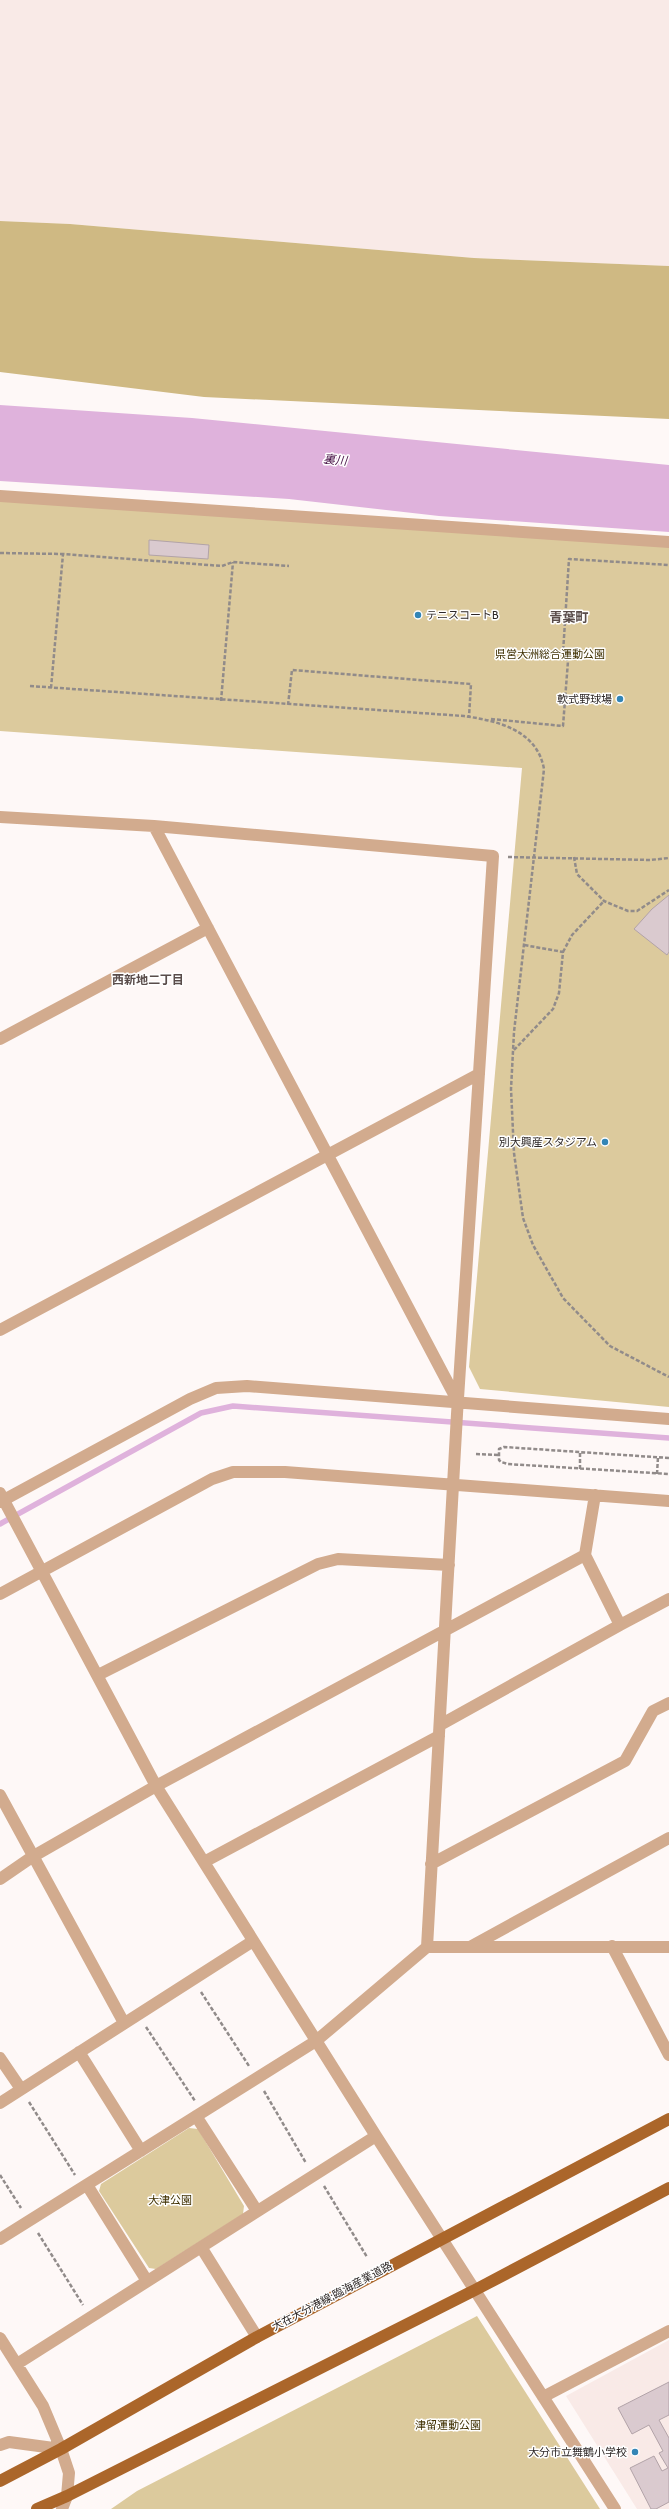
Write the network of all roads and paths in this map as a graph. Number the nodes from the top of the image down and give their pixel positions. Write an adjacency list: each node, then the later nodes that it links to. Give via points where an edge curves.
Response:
1 (0, 496): 2 (street)
2 (669, 542)
3 (0, 553): 4 (path)
4 (63, 554): 5 (path, via 222,566); 9 (path)
5 (233, 562): 7 (path); 10 (path)
6 (669, 565): 12 (path, via 570,560 563,653 568,661 563,726)
7 (289, 566)
8 (30, 686): 9 (path)
9 (51, 688): 10 (path)
10 (221, 701): 11 (path)
11 (288, 705): 12 (path); 12 (path, via 292,670 471,684)
12 (468, 717): 17 (path, via 486,719 517,730 534,745 542,757 544,770)
13 (0, 817): 14 (street)
14 (154, 826): 15 (street); 21 (street)
15 (493, 856): 17 (path); 26 (street)
16 (574, 857): 17 (path); 18 (path, via 650,860); 20 (path, via 577,874)
17 (534, 858): 22 (path)
18 (669, 858)
19 (669, 890): 20 (path, via 637,911 628,911)
20 (604, 900): 23 (path, via 572,935)
21 (208, 928): 24 (street); 27 (street)
22 (524, 945): 23 (path); 25 (path)
23 (563, 952): 25 (path, via 559,994 553,1009)
24 (0, 1039)
25 (513, 1050): 29 (path, via 511,1089 514,1153 523,1218 533,1246 563,1298 593,1330 610,1346)
26 (479, 1074): 27 (street); 30 (street)
27 (327, 1155): 28 (street); 30 (street)
28 (0, 1330)
29 (669, 1377)
30 (458, 1408): 31 (street); 40 (street); 42 (street, via 247,1386 216,1388 190,1399)
31 (669, 1419)
32 (580, 1452): 34 (path, via 504,1447 499,1449); 35 (path); 37 (path)
33 (476, 1454): 34 (path)
34 (498, 1455): 37 (path, via 499,1460 504,1463)
35 (658, 1457): 36 (path); 38 (path)
36 (669, 1458)
37 (580, 1469): 38 (path)
38 (657, 1474): 39 (path)
39 (669, 1474)
40 (453, 1484): 41 (street); 45 (street); 46 (street, via 285,1472 233,1472 212,1479)
41 (596, 1495): 43 (street); 44 (street)
42 (3, 1501): 46 (street)
43 (669, 1501)
44 (585, 1555): 49 (street); 50 (street)
45 (449, 1565): 50 (street); 51 (street, via 338,1559 318,1564)
46 (42, 1571): 47 (street); 51 (street)
47 (0, 1594)
48 (669, 1599): 49 (street)
49 (620, 1625): 53 (street)
50 (445, 1630): 53 (street); 54 (street)
51 (98, 1675): 54 (street)
52 (669, 1703): 59 (street, via 653,1711 625,1761)
53 (439, 1731): 58 (street); 59 (street)
54 (156, 1786): 57 (street); 58 (street)
55 (0, 1796): 57 (street)
56 (669, 1838): 64 (street)
57 (32, 1857): 60 (street); 68 (street)
58 (204, 1862): 61 (street)
59 (431, 1864): 63 (street)
60 (0, 1879)
61 (253, 1941): 66 (street); 69 (street)
62 (612, 1946): 64 (street); 65 (street); 71 (street)
63 (428, 1947): 64 (street); 69 (street)
64 (469, 1947)
65 (669, 1947)
66 (193, 1979): 67 (street); 73 (path)
67 (138, 2015): 68 (street); 76 (path)
68 (124, 2023): 70 (street)
69 (316, 2041): 73 (street); 78 (street)
70 (80, 2052): 74 (street); 79 (street)
71 (669, 2055)
72 (0, 2058): 74 (street)
73 (257, 2078): 76 (street); 80 (path)
74 (21, 2089): 75 (street); 82 (path)
75 (0, 2103)
76 (199, 2115): 79 (street); 84 (street)
77 (669, 2119): 86 (main road, 大在大分港線;臨海産業道路)
78 (376, 2136): 80 (street); 86 (street)
79 (142, 2151): 82 (street)
80 (315, 2174): 84 (street); 89 (path)
81 (0, 2175): 85 (path)
82 (85, 2186): 85 (street); 90 (street)
83 (669, 2188): 91 (main road)
84 (257, 2211): 88 (street)
85 (30, 2221): 87 (street); 92 (path)
86 (441, 2238): 91 (street); 94 (main road, 大在大分港線;臨海産業道路)
87 (0, 2239)
88 (201, 2247): 90 (street); 94 (street)
89 (367, 2257)
90 (147, 2281): 92 (street)
91 (475, 2290): 97 (street); 101 (main road)
92 (91, 2317): 96 (street)
93 (669, 2331): 97 (street)
94 (257, 2337): 99 (main road, 大在大分港線;臨海産業道路)
95 (0, 2338): 96 (street)
96 (17, 2364): 99 (street, via 43,2406)
97 (543, 2397): 104 (street)
98 (0, 2445): 99 (street, via 9,2442)
99 (61, 2449): 100 (main road, 大在大分港線;臨海産業道路); 101 (street, via 68,2473)
100 (0, 2481)
101 (67, 2496): 102 (main road); 103 (street)
102 (36, 2509)
103 (62, 2509)
104 (615, 2509)

